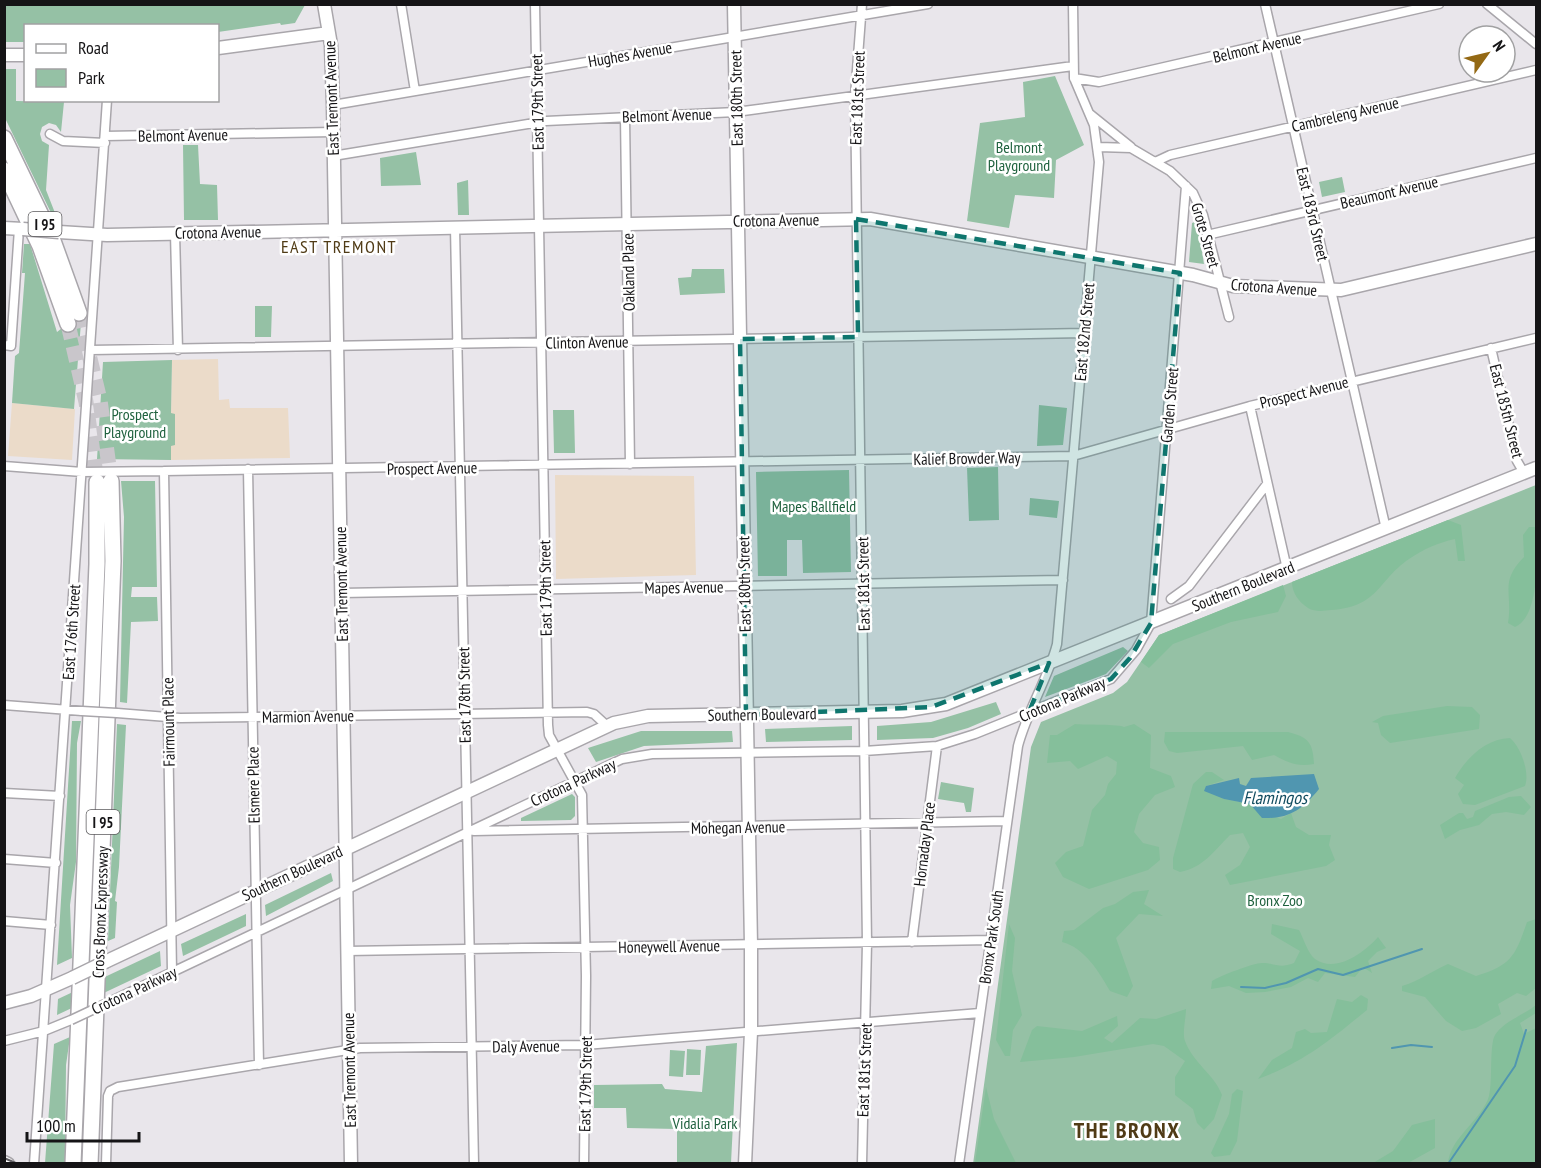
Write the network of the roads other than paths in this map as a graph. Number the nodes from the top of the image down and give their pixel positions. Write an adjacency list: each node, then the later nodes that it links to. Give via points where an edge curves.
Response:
1 (324, 4): 12 (main road, East Tremont Avenue)
2 (400, 4): 23 (street)
3 (536, 4): 20 (street, East 179th Street)
4 (734, 4): 13 (main road, East 180th Street)
5 (862, 4): 11 (street, East 181st Street)
6 (928, 4): 11 (street, Hughes Avenue)
7 (1073, 4): 19 (street, East 182nd Street)
8 (1265, 4): 14 (street, East 183rd Street)
9 (1439, 4): 14 (street, Belmont Avenue)
10 (1487, 4): 15 (street)
11 (861, 16): 13 (street, Hughes Avenue); 24 (street, East 181st Street)
12 (329, 33): 16 (main road); 26 (main road, East Tremont Avenue)
13 (734, 37): 20 (street, Hughes Avenue); 27 (main road, East 180th Street)
14 (1274, 43): 22 (street, Belmont Avenue, via 1100,82); 31 (street, East 183rd Street)
15 (1536, 44)
16 (219, 48)
17 (4, 56): 18 (main road)
18 (24, 56)
19 (1073, 66): 22 (street, East 182nd Street); 24 (street, Belmont Avenue)
20 (536, 70): 23 (street, Hughes Avenue); 30 (street, East 179th Street)
21 (1536, 70): 31 (street, Cambreleng Avenue)
22 (1074, 78): 28 (street, East 182nd Street)
23 (415, 91): 26 (street, Hughes Avenue)
24 (855, 96): 27 (street, Belmont Avenue); 44 (street, East 181st Street)
25 (107, 102): 35 (street, East 176th Street)
26 (333, 105): 32 (main road, East Tremont Avenue)
27 (736, 112): 29 (street, Belmont Avenue); 45 (main road, East 180th Street)
28 (1090, 114): 36 (street, East 182nd Street); 37 (street, Grote Street)
29 (625, 117): 30 (street, Belmont Avenue); 46 (street, Oakland Place)
30 (538, 122): 38 (street, Belmont Avenue); 47 (street, East 179th Street)
31 (1293, 127): 40 (street, Cambreleng Avenue, via 1170,155); 43 (street, East 183rd Street)
32 (333, 132): 35 (street, Belmont Avenue); 38 (main road, East Tremont Avenue)
33 (50, 134): 35 (street, Belmont Avenue, via 63,141)
34 (4, 138): 41 (highway, I 95, via 52,238 74,318)
35 (105, 140): 53 (street, East 176th Street)
36 (1098, 147): 37 (street, Grote Street); 56 (street, East 182nd Street)
37 (1131, 148): 40 (street, Grote Street)
38 (333, 156): 51 (main road, East Tremont Avenue)
39 (1536, 158): 43 (street, Beaumont Avenue)
40 (1155, 162): 42 (street, Grote Street)
41 (4, 170)
42 (1186, 186): 54 (street, Grote Street, via 1198,202); 57 (street, Garden Street)
43 (1312, 210): 54 (street, Beaumont Avenue); 59 (street, East 183rd Street)
44 (856, 219): 45 (main road, Crotona Avenue); 56 (main road, Crotona Avenue); 62 (street, East 181st Street)
45 (738, 221): 46 (main road, Crotona Avenue); 64 (main road, East 180th Street)
46 (627, 222): 47 (main road, Crotona Avenue); 65 (street, Oakland Place)
47 (540, 224): 48 (main road, Crotona Avenue); 66 (street, East 179th Street)
48 (455, 227): 51 (main road, Crotona Avenue); 67 (street, East 178th Street)
49 (4, 228): 50 (main road, Crotona Avenue)
50 (21, 229): 53 (main road, Crotona Avenue, bridge); 68 (street)
51 (334, 230): 52 (main road, Crotona Avenue); 69 (main road, East Tremont Avenue)
52 (175, 233): 53 (main road, Crotona Avenue); 72 (street)
53 (99, 234): 71 (street, East 176th Street)
54 (1207, 235): 58 (street, Grote Street, via 1215,272)
55 (1536, 244): 59 (main road, Crotona Avenue)
56 (1090, 258): 57 (main road, Crotona Avenue); 61 (street, East 182nd Street)
57 (1180, 273): 58 (main road, Crotona Avenue); 75 (street, Garden Street)
58 (1222, 283): 59 (main road, Crotona Avenue); 60 (street, Grote Street)
59 (1331, 290): 73 (street, East 183rd Street)
60 (1229, 317)
61 (1084, 333): 62 (street, Clinton Avenue); 76 (street, East 182nd Street)
62 (858, 337): 64 (street, Clinton Avenue); 77 (street, East 181st Street)
63 (1536, 338): 70 (street, Prospect Avenue)
64 (740, 339): 65 (street, Clinton Avenue); 78 (main road, East 180th Street)
65 (629, 341): 66 (street, Clinton Avenue); 79 (street, Oakland Place)
66 (542, 343): 67 (street, Clinton Avenue); 81 (street, East 179th Street)
67 (458, 344): 69 (street, Clinton Avenue); 82 (street, East 178th Street)
68 (8, 346)
69 (336, 347): 72 (street, Clinton Avenue); 83 (main road, East Tremont Avenue)
70 (1491, 348): 73 (street, Prospect Avenue); 88 (street, East 185th Street, via 1517,461)
71 (91, 350): 72 (street, Clinton Avenue); 87 (street, East 176th Street)
72 (178, 350)
73 (1352, 380): 74 (street, Prospect Avenue); 90 (street, East 183rd Street)
74 (1250, 406): 75 (street, Prospect Avenue); 89 (street)
75 (1167, 430): 76 (street, Prospect Avenue); 99 (street, Garden Street)
76 (1073, 456): 77 (street, Kalief Browder Way); 92 (street, East 182nd Street)
77 (861, 460): 78 (street, Prospect Avenue); 93 (street, East 181st Street)
78 (742, 463): 79 (street, Prospect Avenue); 94 (main road, East 180th Street)
79 (630, 464): 81 (street, Prospect Avenue)
80 (4, 466): 87 (street, Prospect Avenue)
81 (543, 466): 82 (street, Prospect Avenue); 95 (street, East 179th Street)
82 (460, 467): 83 (street, Prospect Avenue); 96 (street, East 178th Street)
83 (339, 468): 85 (street, Prospect Avenue); 97 (main road, East Tremont Avenue)
84 (1536, 468): 88 (main road, Southern Boulevard)
85 (248, 469): 86 (street, Prospect Avenue); 110 (street, Elsmere Place)
86 (164, 471): 87 (street, Prospect Avenue); 109 (street, Fairmount Place)
87 (82, 472): 102 (street, East 176th Street)
88 (1524, 473): 90 (main road, Southern Boulevard)
89 (1267, 484): 91 (street); 98 (street, via 1188,585)
90 (1386, 529): 91 (main road, Southern Boulevard)
91 (1287, 568): 99 (main road, Southern Boulevard)
92 (1063, 580): 93 (street, Mapes Avenue); 100 (street, East 182nd Street)
93 (863, 584): 94 (street, Mapes Avenue); 104 (street, East 181st Street)
94 (744, 586): 95 (street, Mapes Avenue); 108 (main road, East 180th Street)
95 (546, 589): 96 (street, Mapes Avenue); 103 (street, East 179th Street)
96 (462, 591): 97 (street, Mapes Avenue); 106 (street, East 178th Street)
97 (341, 592): 107 (main road, East Tremont Avenue)
98 (1171, 599)
99 (1151, 623): 100 (main road, Southern Boulevard); 105 (street, Crotona Parkway, via 1136,650 1111,679)
100 (1052, 662): 104 (main road, Southern Boulevard, via 946,704 917,710); 105 (street, East 182nd Street)
101 (4, 705): 102 (street, Marmion Avenue)
102 (66, 710): 109 (street, Marmion Avenue, bridge); 119 (street, East 176th Street)
103 (548, 712): 106 (street, Marmion Avenue); 111 (street, Marmion Avenue, via 590,712); 113 (street, East 179th Street, via 549,735)
104 (866, 712): 108 (main road, Southern Boulevard); 115 (street, East 181st Street)
105 (1029, 712): 112 (street, Crotona Parkway); 120 (street, Bronx Park South, via 1018,746)
106 (464, 713): 107 (street, Marmion Avenue); 117 (street, East 178th Street)
107 (343, 715): 110 (street, Marmion Avenue); 126 (main road, East Tremont Avenue)
108 (746, 715): 111 (main road, Southern Boulevard, via 640,717); 114 (main road, East 180th Street)
109 (168, 717): 110 (street, Marmion Avenue); 133 (street, Fairmount Place)
110 (252, 717): 130 (street, Elsmere Place)
111 (606, 725): 113 (main road, Southern Boulevard)
112 (937, 746): 115 (street, Crotona Parkway); 121 (street, Hornaday Place)
113 (556, 747): 116 (street, East 179th Street); 117 (main road, Southern Boulevard)
114 (747, 751): 115 (street, Crotona Parkway); 116 (street, Crotona Parkway, via 629,757); 123 (main road, East 180th Street)
115 (864, 751): 122 (street, East 181st Street)
116 (575, 780): 124 (street, East 179th Street, via 582,795); 125 (street, Crotona Parkway)
117 (466, 790): 125 (street, East 178th Street); 126 (main road, Southern Boulevard)
118 (4, 793): 119 (street)
119 (60, 796): 128 (street, East 176th Street)
120 (1007, 821): 121 (street, Mohegan Avenue); 135 (street, Bronx Park South)
121 (927, 823): 122 (street, Mohegan Avenue); 137 (street, Hornaday Place)
122 (865, 824): 123 (street, Mohegan Avenue); 136 (street, East 181st Street)
123 (749, 826): 124 (street, Mohegan Avenue); 138 (main road, East 180th Street)
124 (583, 829): 125 (street, Mohegan Avenue); 139 (street, East 179th Street)
125 (468, 831): 129 (street, Crotona Parkway); 140 (street, East 178th Street)
126 (345, 848): 129 (main road, East Tremont Avenue); 130 (main road, Southern Boulevard)
127 (4, 859): 128 (street)
128 (56, 863): 132 (street, East 176th Street)
129 (346, 889): 134 (street, Crotona Parkway); 141 (main road, East Tremont Avenue)
130 (255, 890): 133 (main road, Southern Boulevard); 134 (street, Elsmere Place)
131 (4, 921): 132 (street)
132 (51, 925): 143 (street, East 176th Street)
133 (171, 930): 142 (street, Fairmount Place); 143 (main road, Southern Boulevard, bridge)
134 (256, 932): 142 (street, Crotona Parkway); 153 (street, Elsmere Place)
135 (991, 940): 137 (street, Honeywell Avenue); 145 (street, Bronx Park South)
136 (867, 942): 137 (street, Honeywell Avenue); 138 (street, Honeywell Avenue); 146 (street, East 181st Street)
137 (912, 942)
138 (751, 945): 139 (street, Honeywell Avenue); 148 (main road, East 180th Street)
139 (585, 947): 140 (street, Honeywell Avenue); 150 (street, East 179th Street)
140 (471, 950): 141 (street, Honeywell Avenue); 151 (street, East 178th Street)
141 (347, 951): 152 (main road, East Tremont Avenue)
142 (172, 972): 147 (street, Crotona Parkway, bridge)
143 (47, 989): 144 (main road, Southern Boulevard); 147 (street, East 176th Street)
144 (4, 1003)
145 (980, 1013): 146 (street, Daly Avenue); 163 (street, Bronx Park South)
146 (866, 1023): 148 (street, Daly Avenue); 162 (street, East 181st Street)
147 (44, 1031): 149 (street, Crotona Parkway); 154 (street, East 176th Street)
148 (751, 1032): 150 (street, Daly Avenue); 161 (main road, East 180th Street)
149 (4, 1041)
150 (585, 1045): 151 (street, Daly Avenue); 160 (street, East 179th Street)
151 (472, 1047): 152 (street, Daly Avenue); 159 (street, East 178th Street)
152 (349, 1050): 153 (street, Daly Avenue); 158 (main road, East Tremont Avenue)
153 (259, 1065): 157 (street, Daly Avenue, via 110,1091)
154 (34, 1164)
155 (73, 1164): 156 (highway, Cross Bronx Expressway / I 95, via 104,482 114,561)
156 (90, 1164)
157 (106, 1164)
158 (351, 1164)
159 (474, 1164)
160 (584, 1164)
161 (745, 1164)
162 (862, 1164)
163 (960, 1164)

